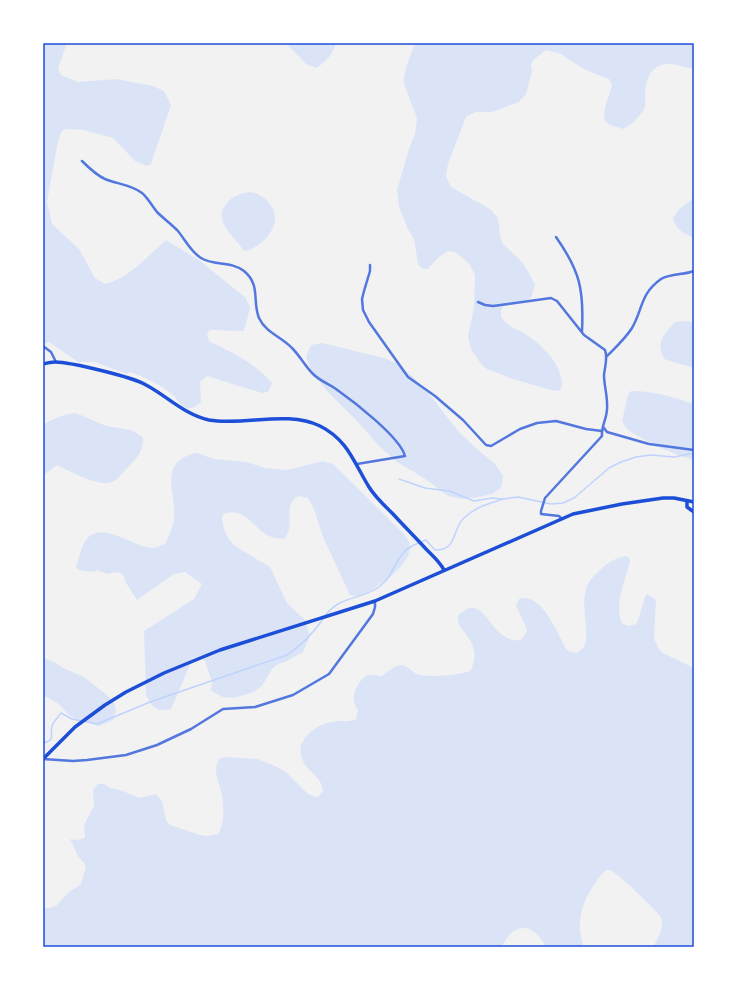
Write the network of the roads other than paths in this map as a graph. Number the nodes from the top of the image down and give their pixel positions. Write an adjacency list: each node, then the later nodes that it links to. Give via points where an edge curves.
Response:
1 (82, 161): 13 (street, via 99,176 143,193 199,257 238,267 244,271 254,285 258,313 264,326 291,347 314,375 336,389 384,429 402,448 405,456)
2 (556, 238): 6 (street, via 568,254 577,274 582,298)
3 (370, 265): 11 (street, via 362,299 363,310 369,322 408,377 463,420 486,445 491,446 520,429 537,423 556,421 586,429)
4 (694, 271): 8 (street, via 662,278 649,290 631,330)
5 (478, 302): 6 (street, via 493,306 551,298 557,301)
6 (582, 332): 8 (street, via 604,348)
7 (43, 346): 9 (street)
8 (606, 356): 11 (street, via 604,375 607,409)
9 (56, 362): 10 (main road); 13 (main road, via 132,379 195,416 208,420 292,419 321,426 346,447)
10 (43, 364)
11 (603, 430): 12 (street, via 648,444); 17 (street, via 602,436 545,498 541,514 559,516)
12 (694, 450)
13 (357, 464): 18 (main road, via 369,487)
14 (687, 501): 15 (main road); 16 (main road, via 687,506); 17 (main road, via 663,498 573,514)
15 (694, 502)
16 (694, 512)
17 (562, 519): 18 (main road)
18 (444, 570): 19 (main road)
19 (375, 601): 20 (main road, via 241,642 187,663 126,692 86,719); 20 (street, via 373,614 329,674 293,695 255,707 223,709 191,729 157,745 126,755 80,761)
20 (43, 759)

